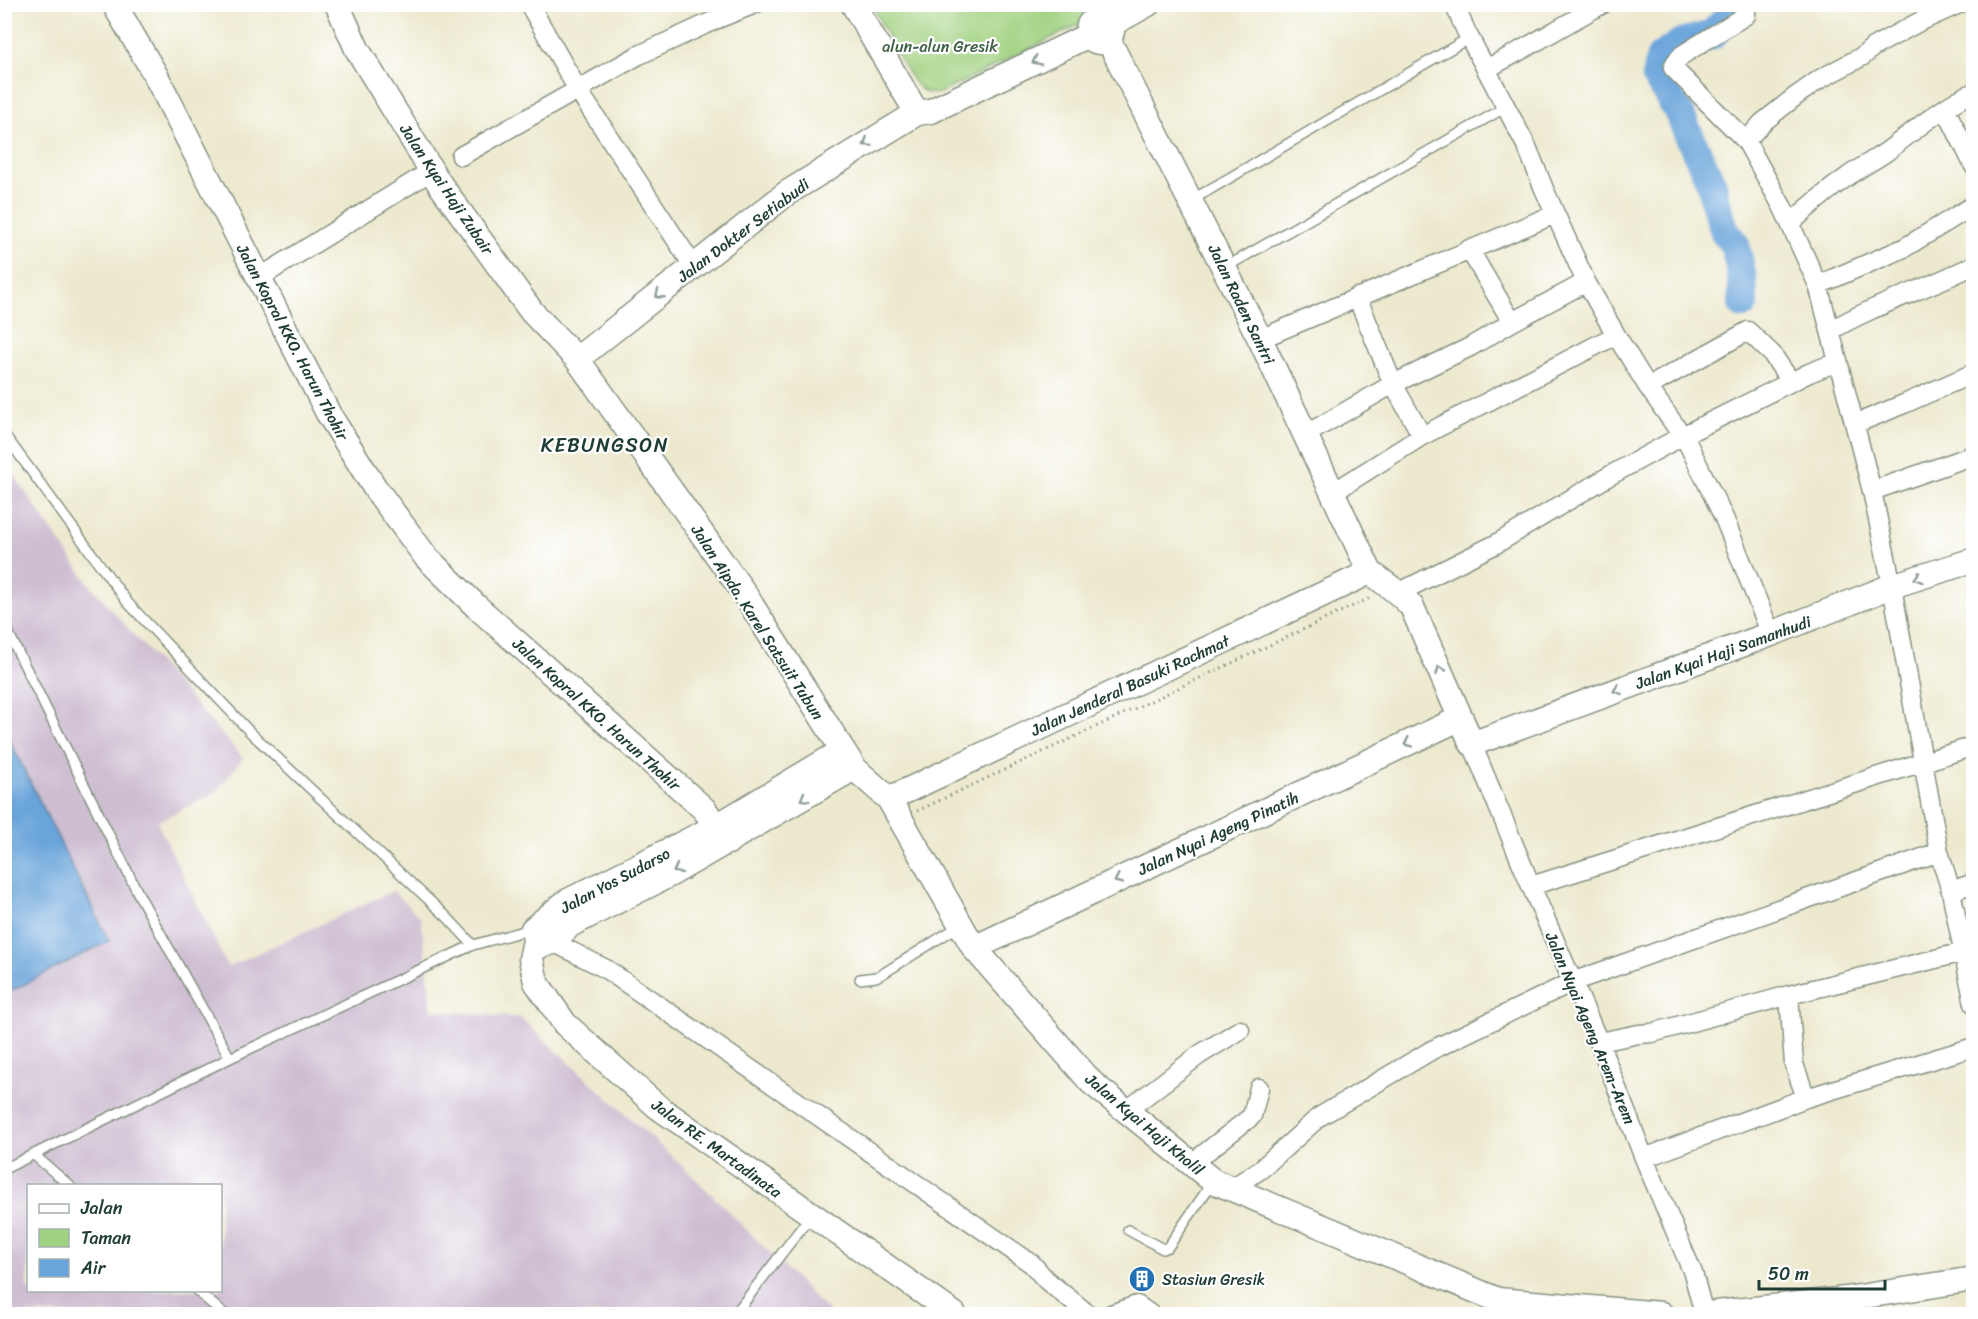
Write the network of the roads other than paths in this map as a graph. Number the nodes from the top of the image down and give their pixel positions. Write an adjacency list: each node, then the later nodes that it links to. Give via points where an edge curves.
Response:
1 (114, 4): 31 (main road, Jalan Kopral KKO. Harun Thohir, via 155,74)
2 (337, 4): 22 (main road, Jalan Kyai Haji Zubair, via 357,49)
3 (529, 4): 14 (street)
4 (755, 4): 14 (street, via 637,56)
5 (853, 4): 18 (main road)
6 (1148, 4): 11 (main road, Jalan Dokter Setiabudi)
7 (1454, 4): 12 (street)
8 (1603, 4): 13 (street)
9 (1746, 4): 19 (street, via 1746,15 1682,55 1673,68)
10 (1959, 4): 19 (street, via 1882,42 1820,79 1771,116)
11 (1097, 25): 18 (main road, Jalan Dokter Setiabudi, one-way to 18, via 931,111); 23 (main road, Jalan Raden Santri)
12 (1469, 38): 13 (street); 23 (lane)
13 (1486, 69): 16 (street)
14 (578, 90): 20 (street); 29 (street)
15 (1974, 92): 17 (street)
16 (1506, 107): 25 (street); 30 (lane)
17 (1945, 108): 21 (street); 26 (street, via 1846,177)
18 (917, 112): 29 (main road, Jalan Dokter Setiabudi, one-way to 29, via 787,193)
19 (1746, 141): 26 (street)
20 (461, 156)
21 (1974, 166)
22 (431, 171): 31 (street); 39 (main road, Jalan Kyai Haji Zubair, via 532,312)
23 (1190, 201): 30 (main road, Jalan Raden Santri)
24 (1974, 205): 33 (street, via 1904,248)
25 (1555, 214): 27 (street); 32 (street)
26 (1790, 224): 33 (street)
27 (1469, 249): 34 (street); 35 (street)
28 (1974, 265): 36 (street)
29 (694, 267): 39 (main road, Jalan Dokter Setiabudi, one-way to 39)
30 (1224, 268): 38 (main road, Jalan Raden Santri)
31 (259, 278): 65 (main road, Jalan Kopral KKO. Harun Thohir, via 328,413 375,488 426,557 704,809)
32 (1586, 282): 35 (street); 37 (street)
33 (1818, 285): 36 (street)
34 (1357, 297): 38 (street); 43 (street)
35 (1512, 322): 43 (street)
36 (1830, 331): 40 (street)
37 (1616, 335): 44 (street); 48 (street)
38 (1260, 339): 47 (main road, Jalan Raden Santri)
39 (577, 359): 62 (main road, Jalan Aipda. Karel Satsuit Tubun, via 741,590)
40 (1837, 362): 42 (street); 45 (street)
41 (1974, 373): 45 (street)
42 (1791, 382): 44 (street, via 1772,354 1748,331); 49 (street)
43 (1393, 384): 47 (street); 48 (street)
44 (1648, 387): 49 (street)
45 (1855, 424): 51 (street)
46 (4, 435): 72 (lane, via 128,603 250,732 447,916)
47 (1305, 435): 52 (main road, Jalan Raden Santri)
48 (1422, 436): 52 (street)
49 (1682, 436): 56 (street, via 1496,544); 58 (street, via 1724,518)
50 (1974, 455): 51 (street)
51 (1872, 492): 55 (street)
52 (1332, 494): 54 (main road, Jalan Raden Santri)
53 (1974, 560): 55 (main road, Jalan Kyai Haji Samanhudi, one-way to 55)
54 (1370, 572): 56 (main road); 64 (main road, Jalan Jenderal Basuki Rachmat)
55 (1892, 586): 58 (main road, Jalan Kyai Haji Samanhudi); 63 (street)
56 (1395, 590): 59 (main road, one-way to 56, via 1412,607)
57 (4, 624): 82 (lane, via 139,895)
58 (1772, 634): 60 (main road, Jalan Kyai Haji Samanhudi, one-way to 60)
59 (1461, 718): 60 (main road); 73 (main road, Jalan Nyai Ageng Pinatih, one-way to 73)
60 (1472, 744): 68 (street, Jalan Nyai Ageng Arem-Arem)
61 (1974, 746): 63 (street)
62 (848, 760): 64 (main road, Jalan Aipda. Karel Satsuit Tubun); 65 (main road, Jalan Yos Sudarso)
63 (1923, 762): 66 (street); 68 (street)
64 (895, 808): 70 (main road, Jalan Kyai Haji Kholil)
65 (723, 834): 71 (main road, Jalan Yos Sudarso, via 669,875)
66 (1939, 852): 69 (street); 76 (street)
67 (1974, 883): 69 (street)
68 (1531, 886): 76 (street, Jalan Nyai Ageng Arem-Arem)
69 (1951, 891): 74 (street)
70 (961, 924): 73 (main road, Jalan Kyai Haji Kholil); 75 (lane, via 884,973)
71 (540, 937): 72 (lane); 92 (main road, Jalan RE. Martadinata, via 531,959 536,982 565,1024 658,1107); 99 (street, via 606,969 1032,1264)
72 (473, 945): 82 (lane)
73 (974, 948): 85 (main road, Jalan Kyai Haji Kholil, via 1092,1083)
74 (1968, 951): 77 (street); 78 (street)
75 (860, 979)
76 (1572, 982): 80 (street, Jalan Nyai Ageng Arem-Arem); 91 (street, via 1432,1050 1318,1117 1260,1170)
77 (1789, 995): 80 (street, via 1652,1034); 84 (street, via 1794,1064)
78 (1974, 1004)
79 (1240, 1030): 85 (street)
80 (1599, 1042): 87 (street, Jalan Nyai Ageng Arem-Arem)
81 (1974, 1047): 84 (street)
82 (230, 1058): 86 (lane)
83 (1259, 1088): 88 (street, via 1252,1116)
84 (1806, 1098): 87 (street)
85 (1126, 1111): 88 (main road, Jalan Kyai Haji Kholil)
86 (33, 1154): 89 (lane); 90 (lane)
87 (1644, 1158): 103 (street, Jalan Nyai Ageng Arem-Arem)
88 (1191, 1164): 91 (main road, Jalan Kyai Haji Kholil)
89 (4, 1169)
90 (69, 1184)
91 (1222, 1184): 93 (lane, via 1168,1247 1163,1249); 102 (main road, Jalan Kyai Haji Kholil, via 1498,1299)
92 (812, 1214): 97 (lane); 98 (main road, Jalan RE. Martadinata)
93 (1128, 1230)
94 (1974, 1279): 103 (main road, via 1846,1299)
95 (198, 1292): 96 (lane)
96 (225, 1314)
97 (735, 1314)
98 (954, 1314)
99 (1088, 1314)
100 (1112, 1314): 101 (street, via 1137,1305)
101 (1150, 1314)
102 (1661, 1314)
103 (1706, 1314)

